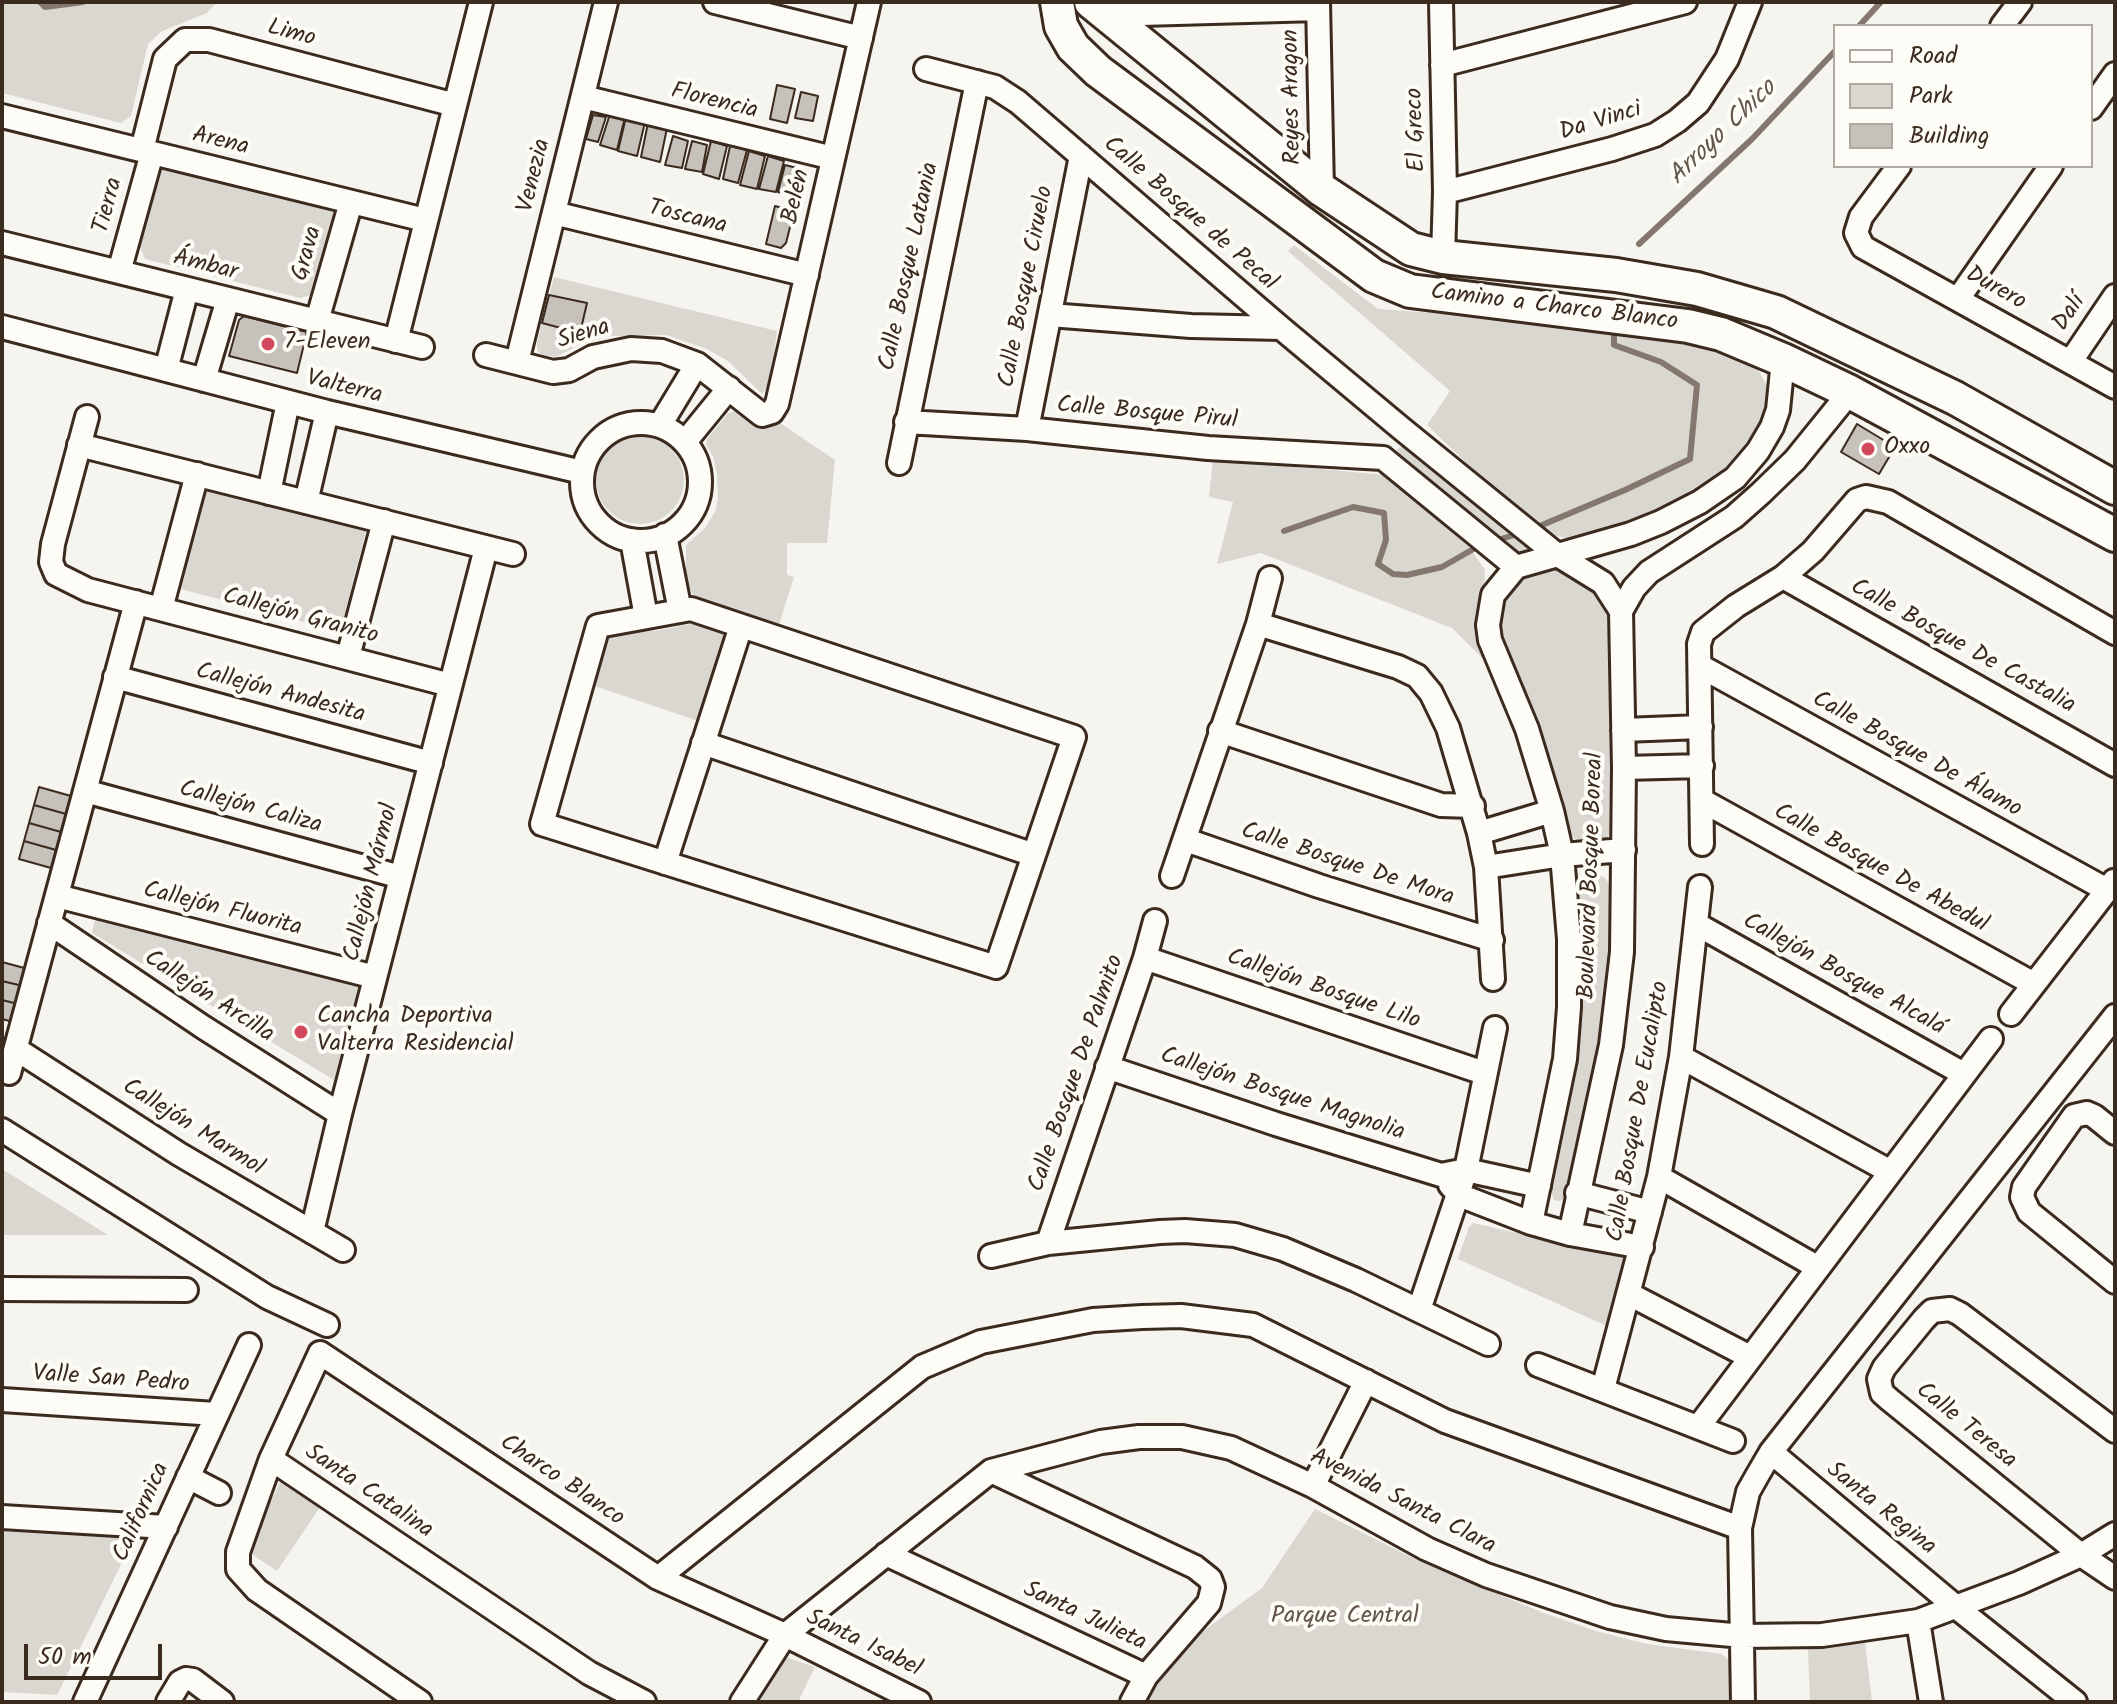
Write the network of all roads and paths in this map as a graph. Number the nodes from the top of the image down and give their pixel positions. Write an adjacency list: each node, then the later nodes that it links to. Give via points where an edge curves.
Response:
1 (481, 2): 19 (street)
2 (606, 2): 18 (street, Venezia)
3 (715, 2): 13 (street)
4 (869, 2): 13 (street, Belén)
5 (1057, 2): 43 (street, Camino a Charco Blanco, via 1061,26 1073,47 1098,71 1374,276 1410,291)
6 (1441, 2): 14 (street, El Greco)
7 (1685, 2): 14 (street)
8 (1750, 2): 28 (street, Da Vinci, via 1727,59 1698,103 1655,135)
9 (2020, 2): 12 (street)
10 (1318, 5): 11 (street); 27 (street, Reyes Aragon)
11 (1099, 9): 27 (street, Camino a Charco Blanco)
12 (2004, 24)
13 (861, 38): 24 (street, Belén)
14 (1442, 65): 28 (street, El Greco)
15 (926, 69): 17 (street, Calle Bosque de Pecal)
16 (2115, 74): 20 (street)
17 (977, 82): 23 (street, Calle Bosque de Pecal, via 1018,102); 63 (street, Calle Bosque Latania)
18 (583, 97): 24 (street, Florencia); 30 (street, Venezia)
19 (455, 105): 22 (street, Limo, via 209,40 185,40 165,59); 31 (street)
20 (2093, 105)
21 (2, 116): 22 (street, Arena)
22 (147, 152): 29 (street, Arena); 34 (street, Tierra)
23 (1081, 156): 41 (street, Calle Bosque Ciruelo); 45 (street, Calle Bosque de Pecal)
24 (833, 158): 35 (street, Belén)
25 (1898, 168): 40 (street, Durero, via 1861,217 1856,233 1863,247)
26 (2050, 168): 40 (street)
27 (1322, 190): 33 (street, Camino a Charco Blanco, via 1411,249)
28 (1445, 192): 33 (street, El Greco)
29 (351, 202): 31 (street, Arena); 42 (street, Grava)
30 (554, 213): 35 (street, Toscana); 51 (street, Venezia)
31 (425, 220): 46 (street)
32 (2, 243): 34 (street, Ámbar)
33 (1443, 257): 37 (street, Camino a Charco Blanco)
34 (119, 272): 36 (street, Ámbar)
35 (807, 275): 60 (street, Belén)
36 (187, 289): 39 (street, Ámbar); 53 (street)
37 (1697, 289): 43 (street); 58 (street, Camino a Charco Blanco, via 1776,312)
38 (2115, 296): 50 (street, Dalí)
39 (228, 299): 42 (street, Ámbar); 54 (street)
40 (1958, 299): 50 (street, Durero)
41 (1050, 315): 45 (street); 65 (street, Calle Bosque Ciruelo)
42 (317, 321): 46 (street, Ámbar)
43 (1688, 326): 49 (street, Camino a Charco Blanco)
44 (2, 327): 53 (street, Valterra)
45 (1281, 328): 66 (street, Calle Bosque de Pecal)
46 (396, 341): 47 (street, Ámbar)
47 (422, 347)
48 (486, 355): 51 (street, Siena)
49 (1783, 360): 57 (street, Camino a Charco Blanco); 83 (street, via 1772,427 1735,478 1661,522)
50 (2071, 361): 55 (street, Durero)
51 (517, 362): 52 (street, Siena, via 553,372 631,349 662,351)
52 (697, 364): 56 (street, Siena); 64 (street)
53 (166, 370): 54 (street, Valterra)
54 (204, 380): 59 (street, Valterra)
55 (2115, 387)
56 (729, 388): 60 (street, Siena, via 762,415); 68 (street)
57 (1850, 392): 67 (street, Camino a Charco Blanco); 90 (street, via 1761,493 1734,517 1649,572)
58 (1955, 398): 67 (street); 74 (street, Camino a Charco Blanco)
59 (288, 402): 61 (street, Valterra); 75 (street)
60 (777, 404)
61 (327, 412): 72 (street, Valterra); 76 (street)
62 (87, 417): 69 (street)
63 (906, 422): 65 (street, Calle Bosque Pirul); 71 (street, Calle Bosque Latania)
64 (660, 425): 68 (street); 72 (street, via 629,423 610,431 595,444)
65 (1027, 429): 70 (street, Calle Bosque Pirul, via 1208,448)
66 (1402, 429): 70 (street); 83 (street)
67 (1936, 437): 79 (street, Camino a Charco Blanco)
68 (685, 442): 78 (street, via 696,460 700,490 687,518)
69 (79, 445): 73 (street); 87 (street, via 51,562 56,574 69,582)
70 (1383, 458): 84 (street)
71 (899, 463)
72 (582, 472): 80 (street, via 582,493 596,520)
73 (197, 474): 75 (street); 88 (street)
74 (2115, 488)
75 (269, 493): 76 (street)
76 (306, 502): 77 (street)
77 (384, 521): 81 (street); 95 (street)
78 (665, 535): 80 (street); 89 (street)
79 (2115, 535)
80 (632, 540): 91 (street)
81 (486, 548): 82 (street); 98 (street, Callejón Mármol)
82 (513, 554)
83 (1556, 554): 84 (street); 90 (street, via 1603,583)
84 (1516, 567): 110 (street, Boulevard Bosque Boreal, via 1493,595 1490,640 1527,729)
85 (1783, 577): 94 (street, via 1857,500 1878,498); 96 (street, via 1707,627 1699,644); 104 (street, Calle Bosque De Castalia)
86 (1270, 578): 92 (street)
87 (136, 602): 88 (street, Callejón Granito); 97 (street)
88 (161, 609): 95 (street, Callejón Granito)
89 (680, 611): 91 (street); 93 (street, via 691,609)
90 (1621, 611): 100 (street, Boulevard Bosque Boreal)
91 (646, 617): 117 (street, via 598,626 542,824)
92 (1258, 624): 101 (street); 109 (street, via 1417,676 1448,728)
93 (741, 626): 102 (street); 115 (street, via 1074,737)
94 (2115, 633)
95 (348, 657): 98 (street, Callejón Granito)
96 (1700, 666): 99 (street); 121 (street, Calle Bosque De Álamo)
97 (115, 677): 103 (street, Callejón Andesita); 107 (street)
98 (450, 685): 103 (street, Callejón Mármol)
99 (1701, 727): 100 (street); 105 (street)
100 (1623, 730): 106 (street, Boulevard Bosque Boreal)
101 (1220, 731): 109 (street, via 1441,805); 112 (street)
102 (703, 743): 115 (street); 117 (street)
103 (431, 763): 120 (street, Callejón Mármol)
104 (2115, 765)
105 (1702, 766): 106 (street); 108 (street)
106 (1624, 768): 114 (street, Boulevard Bosque Boreal)
107 (85, 791): 120 (street, Callejón Caliza); 123 (street)
108 (1703, 801): 113 (street); 131 (street, Calle Bosque De Abedul)
109 (1473, 806): 111 (street)
110 (1552, 811): 111 (street); 116 (street, Boulevard Bosque Boreal)
111 (1479, 833): 118 (street)
112 (1186, 840): 119 (street); 127 (street, Calle Bosque De Mora)
113 (1702, 844)
114 (1624, 850): 116 (street); 150 (street, Boulevard Bosque Boreal, via 1622,952 1611,1045)
115 (1034, 855): 117 (street, via 996,967)
116 (1562, 855): 118 (street); 149 (street, Boulevard Bosque Boreal, via 1569,1007 1565,1059)
117 (665, 863)
118 (1486, 867): 127 (street)
119 (1172, 876)
120 (401, 877): 129 (street, Callejón Mármol)
121 (2111, 885): 131 (street)
122 (1700, 887): 126 (street, Calle Bosque De Eucalipto)
123 (57, 896): 125 (street); 129 (street, Callejón Fluorita)
124 (1155, 921): 128 (street, Calle Bosque De Palmito)
125 (49, 923): 136 (street); 142 (street, Callejón Arcilla)
126 (1698, 925): 137 (street, Calle Bosque De Eucalipto); 141 (street, Callejón Bosque Alcalá)
127 (1492, 940): 130 (street)
128 (1145, 958): 138 (street, Calle Bosque De Palmito); 140 (street, Callejón Bosque Lilo)
129 (375, 977): 142 (street, Callejón Mármol)
130 (1493, 979)
131 (2032, 983): 132 (street)
132 (2011, 1014)
133 (2115, 1016): 178 (street)
134 (1495, 1028): 140 (street)
135 (1991, 1039): 141 (street)
136 (16, 1049): 139 (street); 154 (street, Callejón Marmol)
137 (1681, 1057): 146 (street); 148 (street, Calle Bosque De Eucalipto)
138 (1107, 1067): 147 (street, Callejón Bosque Magnolia); 156 (street, Calle Bosque De Palmito)
139 (9, 1073)
140 (1484, 1073): 145 (street)
141 (1962, 1073): 146 (street)
142 (340, 1114): 154 (street, Callejón Mármol)
143 (2, 1130): 166 (street, via 267,1297)
144 (2115, 1133): 161 (street, via 2087,1113 2074,1116 2022,1197 2029,1212)
145 (1466, 1170): 147 (street, Callejón Bosque Magnolia); 149 (street); 151 (street)
146 (1889, 1171): 160 (street)
147 (1441, 1175): 151 (street)
148 (1659, 1177): 152 (street, Calle Bosque De Eucalipto); 160 (street)
149 (1539, 1186): 153 (street, Boulevard Bosque Boreal)
150 (1577, 1193): 152 (street); 155 (street, Boulevard Bosque Boreal)
151 (1459, 1195): 153 (street); 165 (street)
152 (1650, 1212): 157 (street, Calle Bosque De Eucalipto)
153 (1531, 1223): 155 (street)
154 (312, 1232): 158 (street, Callejón Marmol)
155 (1570, 1234): 157 (street)
156 (1048, 1243): 159 (street); 165 (street, via 1185,1231 1235,1235 1283,1249)
157 (1642, 1247): 164 (street, Calle Bosque De Eucalipto)
158 (343, 1250)
159 (991, 1256)
160 (1817, 1267): 169 (street)
161 (2115, 1282)
162 (2, 1289): 163 (street)
163 (186, 1290)
164 (1629, 1294): 169 (street); 172 (street, Calle Bosque De Eucalipto)
165 (1419, 1310): 167 (street)
166 (327, 1325)
167 (1488, 1344)
168 (249, 1345): 174 (street, Californica)
169 (1750, 1357): 175 (street)
170 (1538, 1365): 172 (street)
171 (1366, 1381): 182 (street); 186 (street, via 1445,1421); 190 (street, via 1253,1325 1181,1316 1093,1320 981,1342 922,1367)
172 (1603, 1389): 175 (street)
173 (2, 1400): 174 (street, Valle San Pedro)
174 (216, 1414): 181 (street, Californica)
175 (1699, 1426): 177 (street)
176 (2115, 1431): 189 (street, Calle Teresa, via 1950,1309 1932,1311 1879,1379 1890,1400)
177 (1733, 1441)
178 (1771, 1452): 186 (street, via 1748,1492); 192 (street, Santa Regina)
179 (271, 1459): 190 (street, Charco Blanco, via 320,1353); 200 (street, Santa Catalina, via 238,1552 241,1574); 201 (street, Santa Catalina, via 589,1673)
180 (991, 1471): 182 (street, Avenida Santa Clara, via 1101,1442 1161,1436 1231,1448); 188 (street, Avenida Santa Clara); 196 (street, Santa Julieta, via 1195,1567 1210,1579 1209,1603)
181 (188, 1477): 183 (street); 185 (street, Californica)
182 (1313, 1486): 195 (street, Avenida Santa Clara, via 1486,1575 1610,1617)
183 (219, 1493)
184 (2, 1517): 185 (street)
185 (166, 1527): 197 (street, Californica)
186 (1740, 1528): 195 (street)
187 (2115, 1534): 189 (street, Avenida Santa Clara)
188 (886, 1554): 194 (street, Avenida Santa Clara); 196 (street, Santa Julieta)
189 (2081, 1555): 191 (street); 192 (street, Avenida Santa Clara)
190 (658, 1578): 194 (street, Charco Blanco)
191 (2115, 1578)
192 (1956, 1607): 193 (street, Avenida Santa Clara); 207 (street, Santa Regina)
193 (1918, 1621): 195 (street, Avenida Santa Clara, via 1822,1635); 206 (street)
194 (785, 1635): 202 (street, Avenida Santa Clara); 203 (street, Santa Isabel)
195 (1743, 1636): 205 (street)
196 (1146, 1676): 204 (street)
197 (85, 1702)
198 (168, 1702): 199 (street, via 186,1679)
199 (222, 1702)
200 (420, 1702)
201 (644, 1702)
202 (742, 1702)
203 (919, 1702)
204 (1132, 1702)
205 (1743, 1702)
206 (1931, 1702)
207 (2075, 1702)

